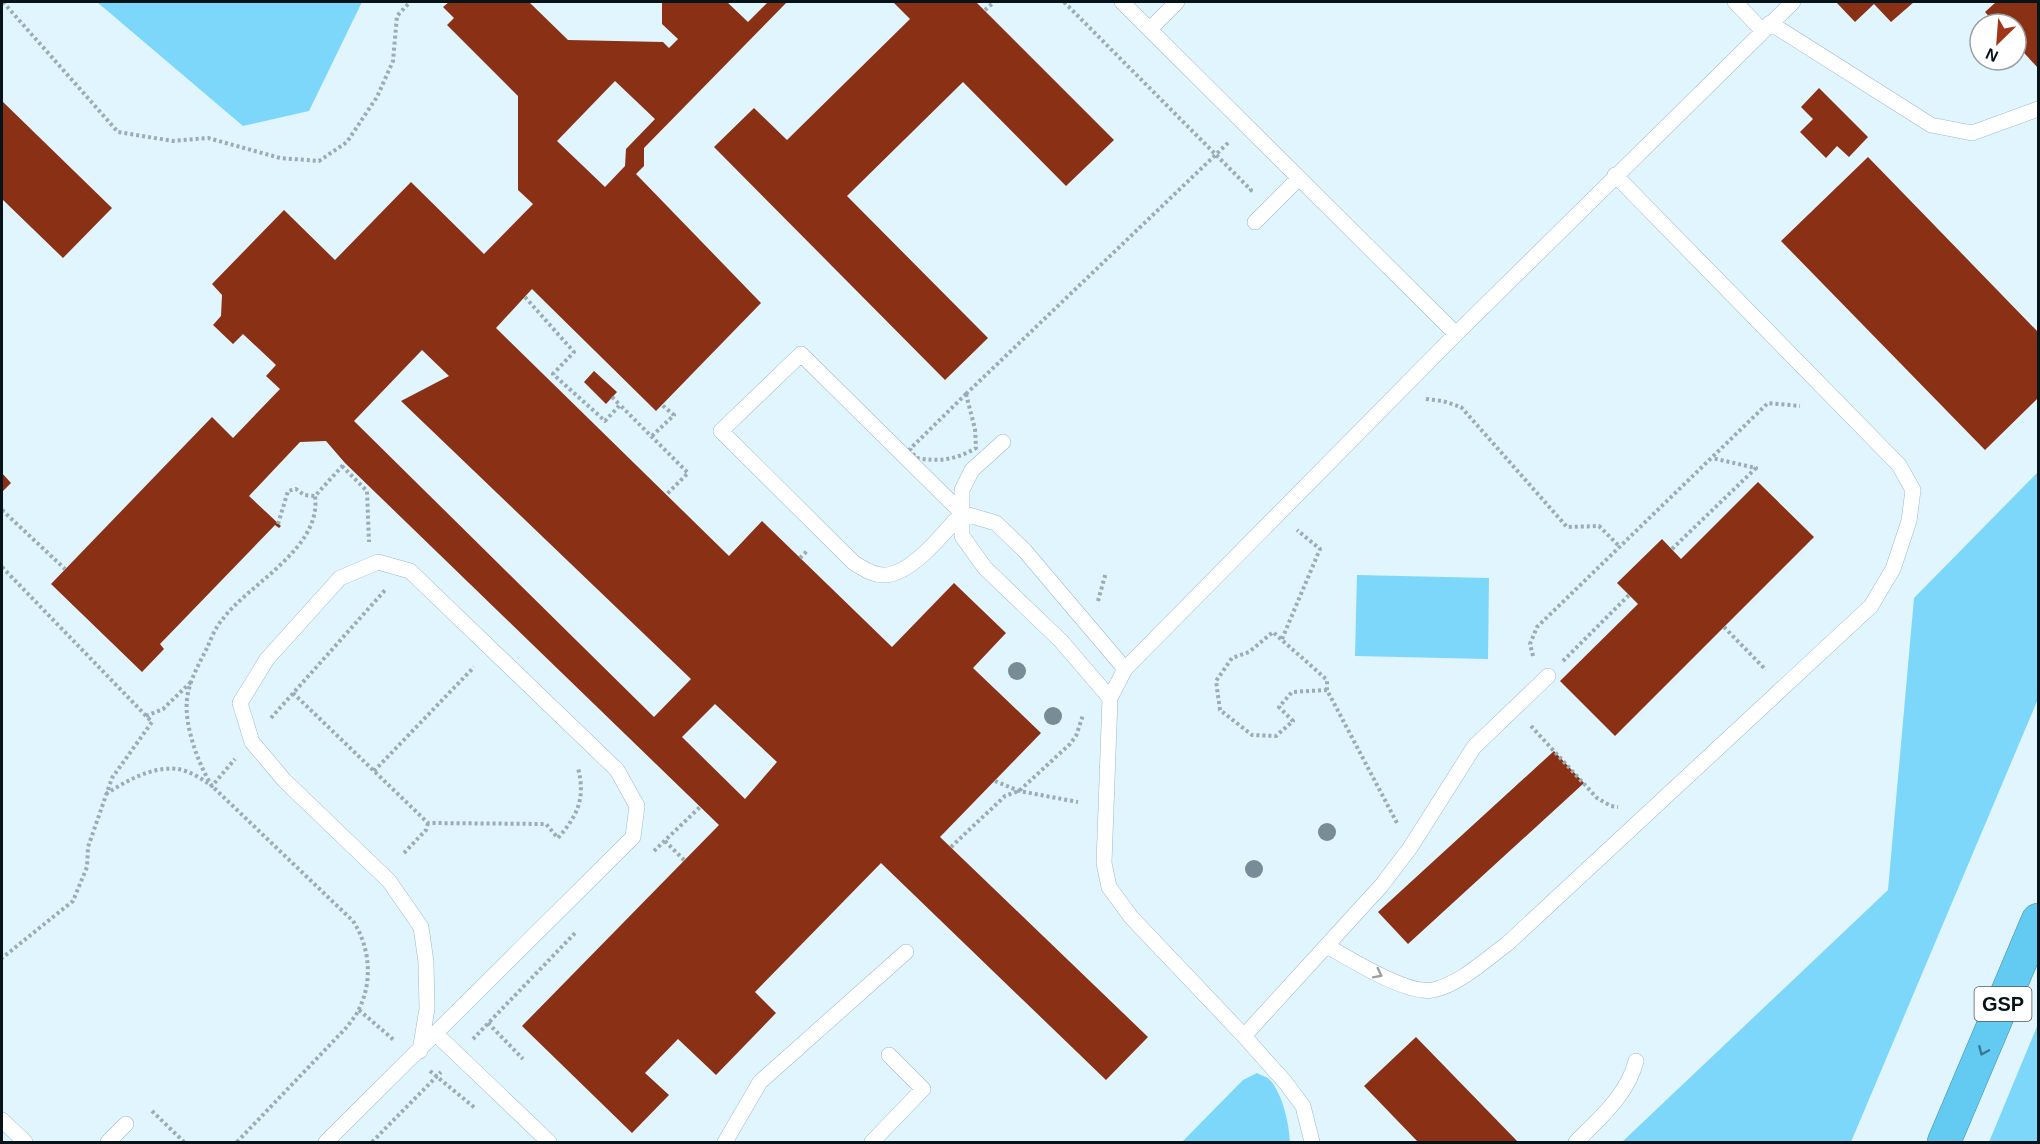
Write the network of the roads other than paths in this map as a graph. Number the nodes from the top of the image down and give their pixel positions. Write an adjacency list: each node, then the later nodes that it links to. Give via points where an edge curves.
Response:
1 (1122, 2): 6 (lane)
2 (1177, 2): 6 (lane)
3 (1735, 2): 5 (lane)
4 (1792, 2): 5 (lane)
5 (1766, 26): 7 (lane, via 1931,125 1972,133); 8 (lane)
6 (1150, 29): 9 (lane)
7 (2038, 109)
8 (1615, 175): 11 (lane); 18 (lane, one-way to 8, via 1408,987 1431,990 1459,979 1512,940 1871,606 1893,569 1910,521 1913,490 1899,465)
9 (1299, 178): 10 (lane); 11 (lane)
10 (1255, 222)
11 (1456, 334): 14 (lane)
12 (1003, 442): 13 (lane, via 972,470 962,490)
13 (962, 513): 13 (lane, via 801,354 721,431 854,563 872,574 885,576 912,565); 14 (lane, via 996,523 1025,551); 16 (lane, via 962,536 985,568 1061,641)
14 (1125, 669): 16 (lane)
15 (1548, 676): 18 (lane, via 1474,747 1410,848)
16 (1110, 698): 21 (lane, via 1104,863 1109,887 1131,917)
17 (2038, 920): 35 (highway, GSP, one-way to 35)
18 (1327, 946): 21 (lane)
19 (906, 952): 31 (lane, via 760,1082)
20 (436, 1034): 22 (lane); 22 (lane, via 633,837 637,806 617,770 410,571 378,561 340,578 267,659 240,703 252,742 284,780 389,880 421,927 427,1009); 30 (lane)
21 (1244, 1036): 33 (lane, via 1303,1106)
22 (417, 1054): 29 (lane)
23 (890, 1054): 32 (lane, via 923,1089)
24 (1636, 1060): 34 (lane, via 1632,1077 1612,1105)
25 (2, 1120): 27 (lane)
26 (126, 1124): 28 (lane)
27 (25, 1143)
28 (108, 1143)
29 (326, 1143)
30 (549, 1143)
31 (725, 1143)
32 (872, 1143)
33 (1312, 1143)
34 (1576, 1143)
35 (1944, 1143)

